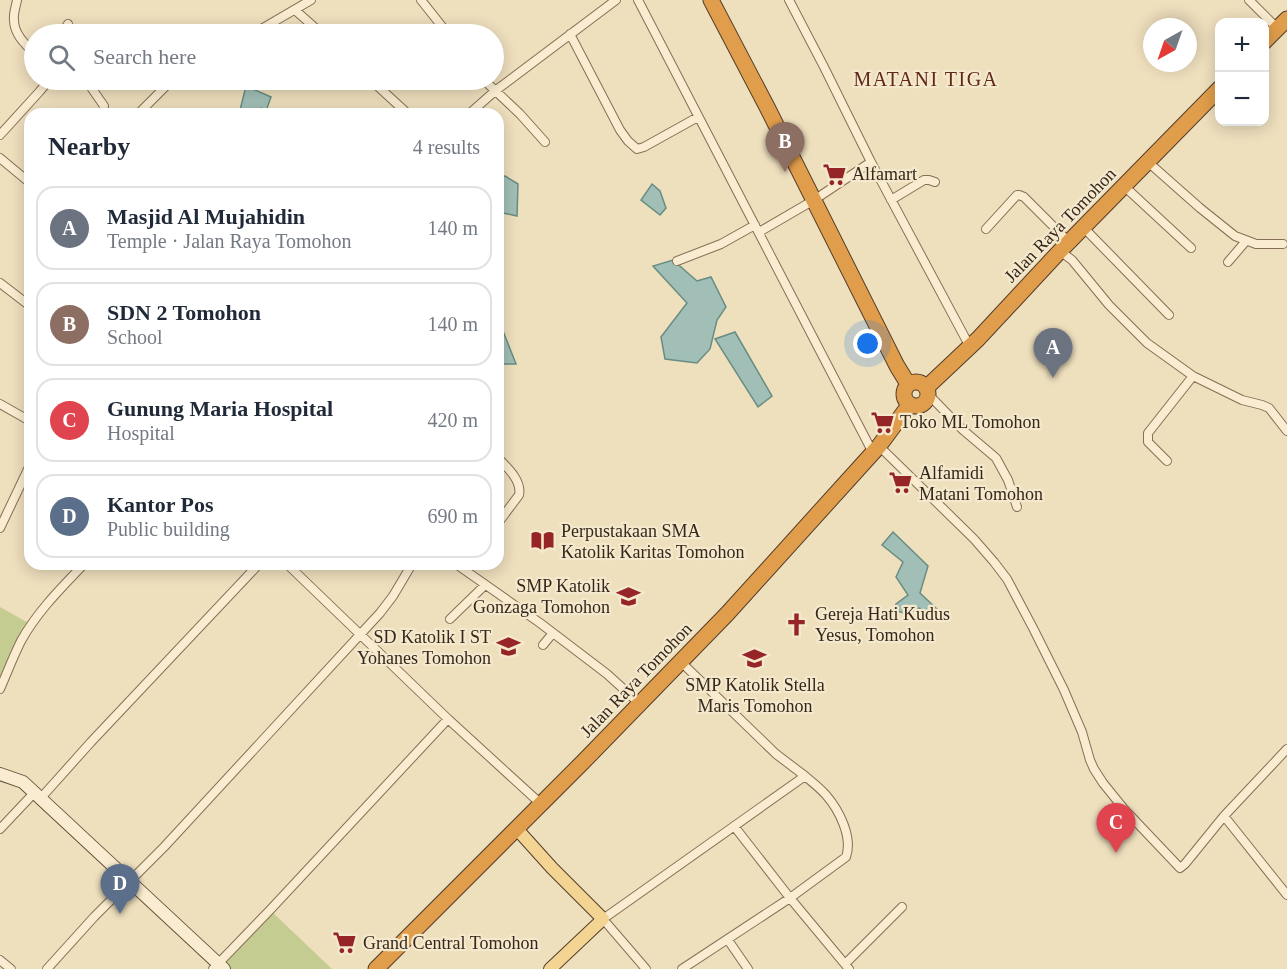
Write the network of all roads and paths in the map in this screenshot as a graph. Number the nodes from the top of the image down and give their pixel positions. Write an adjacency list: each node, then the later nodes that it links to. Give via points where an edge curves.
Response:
1 (17, 0): 16 (street, via 14,20)
2 (311, 0): 9 (street)
3 (421, 0): 12 (street)
4 (616, 0): 14 (street)
5 (638, 0): 31 (street)
6 (711, 0): 40 (highway)
7 (789, 0): 35 (street)
8 (1249, 0): 13 (street)
9 (295, 10): 10 (street); 11 (street)
10 (270, 24)
11 (311, 24)
12 (440, 24)
13 (1282, 24): 15 (highway)
14 (570, 34): 17 (street); 31 (street, via 620,130 637,149)
15 (1269, 37)
16 (24, 44)
17 (504, 85)
18 (41, 90): 25 (street)
19 (93, 90): 26 (street)
20 (161, 90): 27 (street)
21 (382, 90): 28 (street)
22 (498, 90): 23 (street)
23 (495, 92): 29 (street); 33 (street)
24 (1215, 93): 36 (highway, Jalan Raya Tomohon)
25 (25, 108)
26 (104, 108)
27 (144, 108)
28 (401, 108)
29 (476, 108)
30 (24, 109): 32 (street)
31 (698, 117): 43 (street)
32 (0, 135)
33 (545, 142)
34 (0, 159): 37 (street)
35 (871, 162): 40 (street); 41 (street)
36 (1148, 162): 39 (highway, Jalan Raya Tomohon); 45 (street, via 1220,224)
37 (24, 178)
38 (935, 182): 41 (street, via 924,180)
39 (1124, 186): 42 (highway, Jalan Raya Tomohon); 48 (street)
40 (814, 200): 43 (street); 56 (highway)
41 (891, 200): 54 (street)
42 (1084, 228): 47 (highway, Jalan Raya Tomohon); 53 (street)
43 (757, 229): 49 (street); 62 (street, via 854,420)
44 (986, 229): 47 (street, via 1019,195)
45 (1246, 241): 46 (street); 50 (street)
46 (1282, 244)
47 (1065, 246): 54 (highway, Jalan Raya Tomohon); 55 (street, via 1109,305 1147,343)
48 (1191, 248)
49 (677, 261)
50 (1228, 262)
51 (0, 283): 52 (street)
52 (24, 301)
53 (1169, 315)
54 (970, 347): 57 (highway, Jalan Raya Tomohon)
55 (1193, 376): 61 (street, via 1242,400 1269,408); 63 (street, via 1148,433 1148,442)
56 (908, 384): 57 (highway, via 918,382); 59 (highway, via 903,393)
57 (927, 391): 59 (highway, Jalan Raya Tomohon, via 923,403); 66 (street, via 996,458)
58 (0, 404): 60 (street)
59 (910, 404): 62 (highway, Jalan Raya Tomohon)
60 (24, 418)
61 (1287, 431)
62 (876, 450): 79 (highway, Jalan Raya Tomohon); 88 (street, via 974,539 1007,579 1064,690 1094,769 1169,858 1180,868 1183,866)
63 (1167, 461)
64 (504, 464): 67 (street, via 520,492)
65 (24, 478): 68 (street)
66 (1017, 507)
67 (504, 515)
68 (0, 528)
69 (78, 570): 80 (street, via 54,595 21,641)
70 (253, 570): 86 (street)
71 (293, 570): 77 (street)
72 (408, 570): 77 (street)
73 (467, 570): 74 (street)
74 (485, 585): 75 (street); 76 (street)
75 (450, 619)
76 (553, 633): 78 (street); 81 (street)
77 (361, 634): 82 (street); 92 (street)
78 (543, 645)
79 (681, 662): 81 (highway, Jalan Raya Tomohon); 85 (street, via 776,754)
80 (0, 689)
81 (640, 704): 87 (highway, Jalan Raya Tomohon)
82 (448, 719): 87 (street); 99 (street)
83 (1287, 749): 88 (street)
84 (0, 774): 86 (street, via 23,782)
85 (805, 776): 89 (street); 94 (street, via 834,806 844,828 848,852)
86 (37, 796): 91 (street); 92 (street)
87 (541, 804): 90 (highway, Jalan Raya Tomohon)
88 (1224, 816): 93 (street)
89 (734, 826): 94 (street); 96 (street)
90 (516, 828): 96 (main road); 103 (highway, Jalan Raya Tomohon)
91 (0, 829)
92 (130, 881): 99 (street); 102 (street)
93 (1287, 895)
94 (790, 898): 97 (street); 100 (street)
95 (902, 907): 100 (street)
96 (603, 919): 104 (main road); 105 (street)
97 (728, 940): 106 (street); 107 (street)
98 (0, 960): 101 (street)
99 (218, 967)
100 (847, 967)
101 (11, 969)
102 (47, 969)
103 (376, 969)
104 (550, 969)
105 (646, 969)
106 (682, 969)
107 (748, 969)

